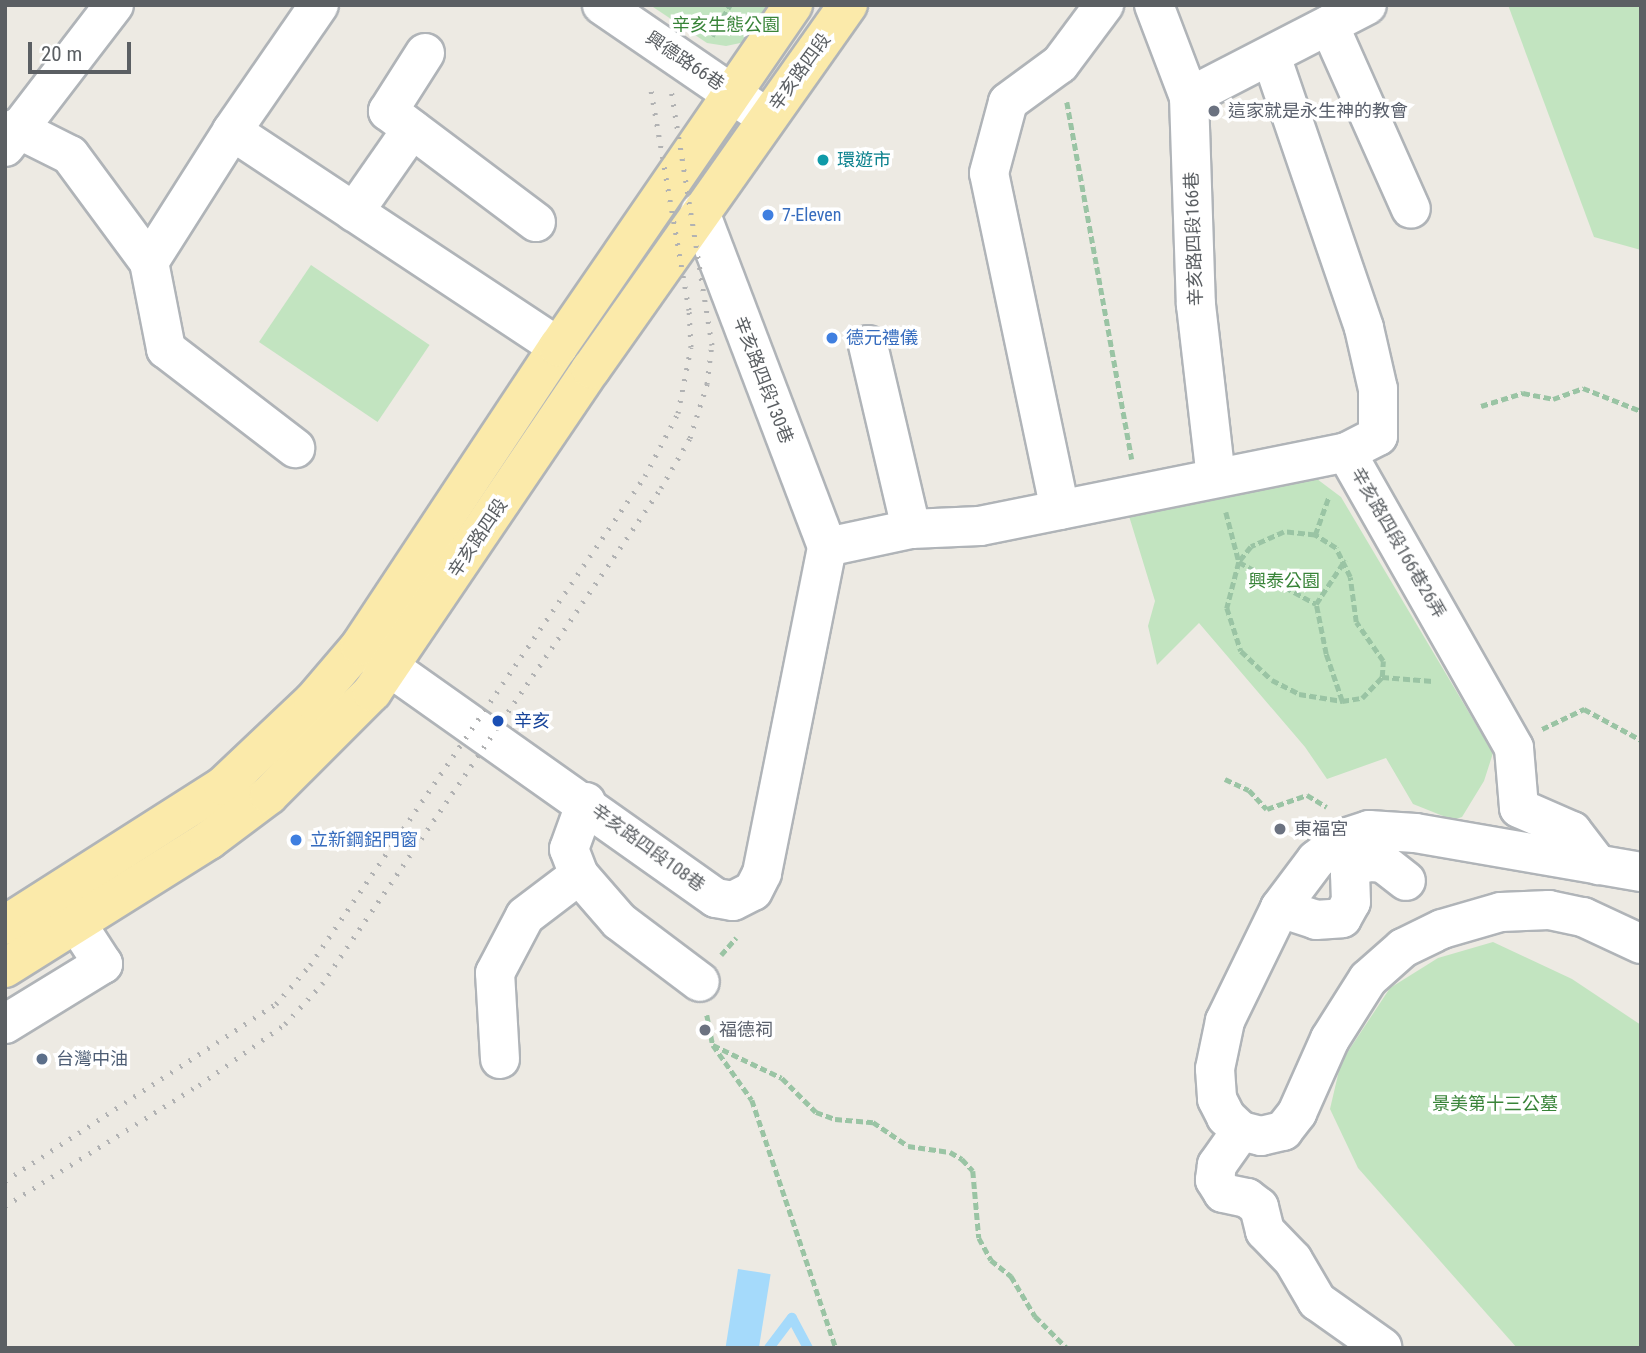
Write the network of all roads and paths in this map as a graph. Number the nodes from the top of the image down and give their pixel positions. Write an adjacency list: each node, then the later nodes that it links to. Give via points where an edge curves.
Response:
1 (114, 5): 20 (street)
2 (319, 5): 19 (street)
3 (602, 5): 15 (street, 興德路66巷)
4 (722, 5): 10 (path)
5 (793, 5): 15 (main road, 辛亥路四段)
6 (848, 5): 17 (main road, 辛亥路四段)
7 (1104, 5): 14 (street)
8 (1154, 5): 16 (street, 辛亥路四段166巷)
9 (1367, 5): 11 (street)
10 (724, 14)
11 (1329, 25): 13 (street); 21 (street)
12 (425, 53): 18 (street, via 388,111)
13 (1271, 56): 16 (street); 31 (street, via 1364,328 1378,389 1378,436)
14 (1060, 64): 33 (path); 34 (street, via 1008,102 989,173)
15 (733, 94): 17 (street, 興德路66巷); 27 (main road, 辛亥路四段)
16 (1189, 97): 32 (street, 辛亥路四段166巷, via 1196,305)
17 (767, 118): 23 (main road, 辛亥路四段)
18 (412, 129): 22 (street); 24 (street)
19 (232, 131): 22 (street); 25 (street)
20 (11, 138): 25 (street, via 69,156)
21 (1411, 209)
22 (354, 212): 27 (street)
23 (700, 212): 36 (street, 辛亥路四段130巷); 40 (main road, 辛亥路四段)
24 (536, 222)
25 (149, 262): 30 (street, via 166,349)
26 (868, 345): 35 (street)
27 (558, 347): 40 (main road, 辛亥路四段)
28 (1481, 406): 29 (path, via 1531,393 1553,399 1583,388)
29 (1641, 411)
30 (296, 449)
31 (1346, 452): 32 (street, 辛亥路四段166巷26弄); 42 (street, 辛亥路四段166巷26弄)
32 (1216, 478): 33 (street, 辛亥路四段166巷26弄); 38 (path)
33 (1139, 494): 34 (street, 辛亥路四段166巷26弄)
34 (1060, 510): 35 (street, 辛亥路四段166巷26弄, via 980,526)
35 (911, 529): 36 (street, 辛亥路四段166巷26弄)
36 (827, 547): 51 (street, 辛亥路四段108巷, via 762,873 753,891 733,901)
37 (1345, 560): 38 (path, via 1327,541 1298,531 1267,537); 39 (path); 41 (path, via 1356,622 1383,660 1375,688 1362,698)
38 (1239, 562): 39 (path); 41 (path, via 1227,608 1241,651 1272,680 1299,694)
39 (1316, 604): 41 (path)
40 (375, 657): 46 (street, 辛亥路四段108巷); 53 (main road, 辛亥路四段, via 324,744 269,795 209,840); 54 (main road, 辛亥路四段, via 223,786)
41 (1342, 701)
42 (1507, 736): 43 (path, via 1545,729 1584,709); 47 (street, 辛亥路四段166巷26弄, via 1514,748 1519,808 1572,831)
43 (1641, 740)
44 (1225, 779): 45 (path, via 1249,790 1267,809)
45 (1307, 795)
46 (586, 802): 49 (street, via 569,849); 51 (street, 辛亥路四段108巷)
47 (1598, 865): 48 (street); 52 (street, via 1415,833 1369,830 1345,838 1316,860)
48 (1641, 872)
49 (579, 875): 57 (street, via 619,921); 60 (street, via 525,916 495,974)
50 (1406, 881): 52 (street, via 1382,863 1370,862 1357,865 1350,874 1351,902 1342,918 1316,920)
51 (716, 898): 57 (path, via 736,938)
52 (1280, 908): 61 (street, via 1225,1021 1219,1046 1217,1099 1226,1117)
53 (77, 924): 56 (main road, 辛亥路四段); 58 (street, via 103,964)
54 (5, 925)
55 (1641, 944): 61 (street, via 1583,917 1549,910 1501,912 1442,929 1403,948 1368,979 1330,1039 1297,1113 1283,1131 1261,1136)
56 (5, 968)
57 (700, 982): 59 (path)
58 (5, 1024)
59 (713, 1045): 63 (path, via 752,1100); 64 (path, via 782,1078 816,1112 835,1119 873,1122 908,1146 950,1152 962,1159 973,1171 979,1238 991,1260 1011,1276 1035,1316)
60 (500, 1059)
61 (1241, 1130): 62 (street, via 1217,1166 1215,1180 1223,1193 1247,1198 1259,1207 1265,1231 1293,1260 1317,1301)
62 (1382, 1347)
63 (836, 1348)
64 (1067, 1348)

